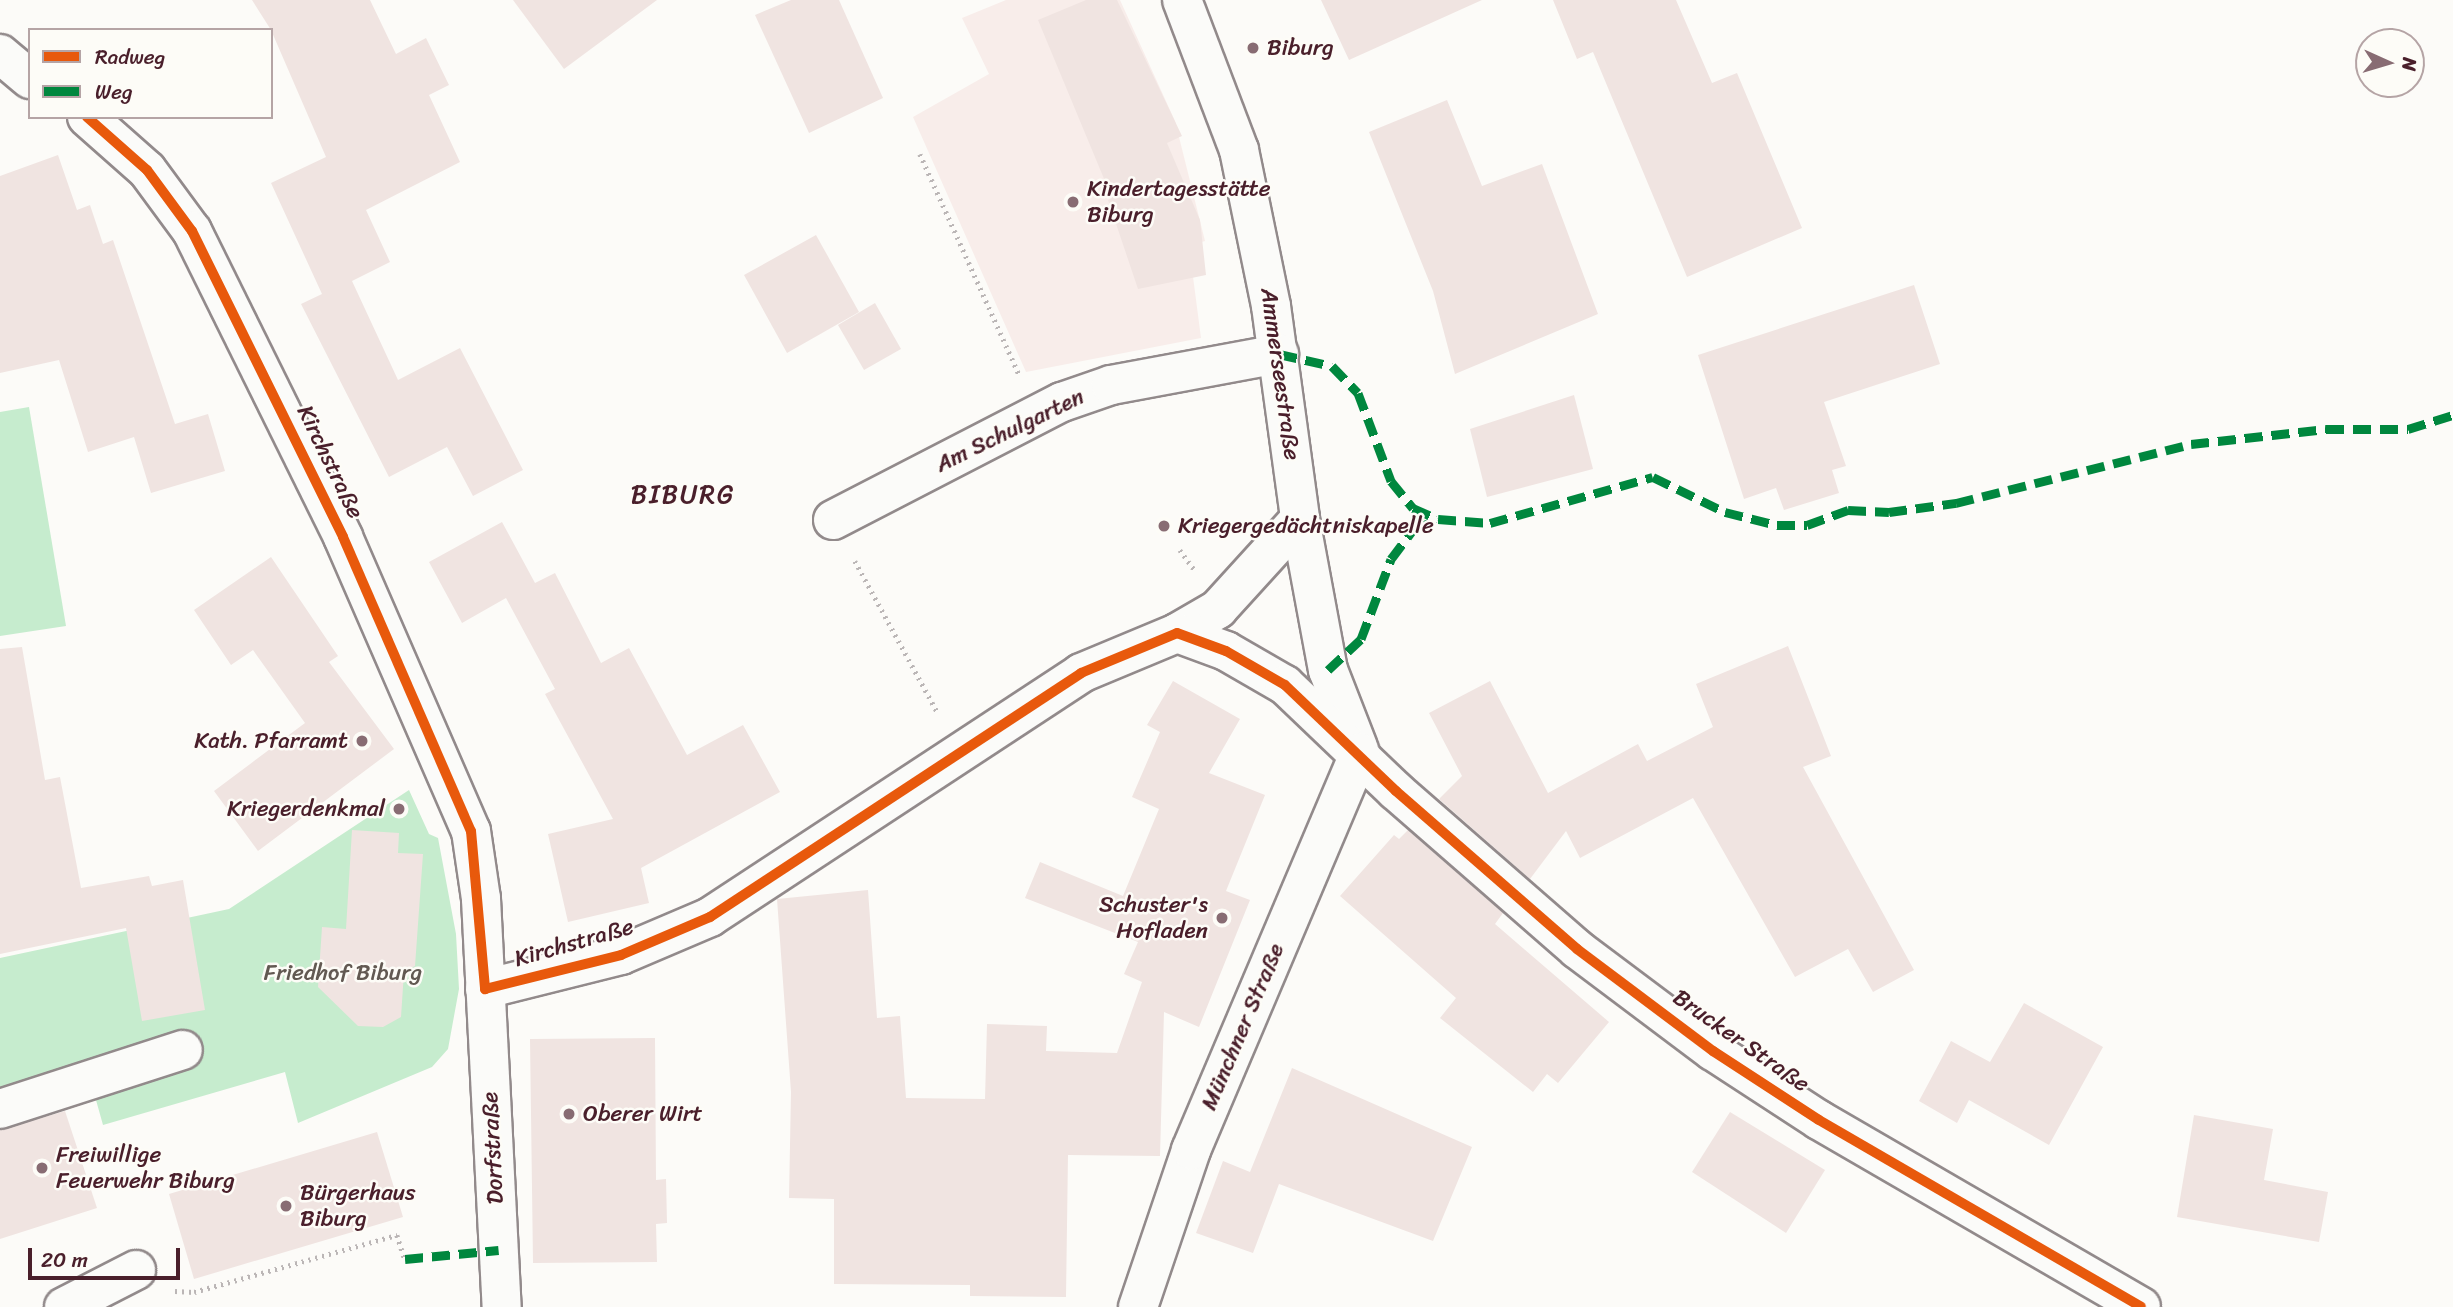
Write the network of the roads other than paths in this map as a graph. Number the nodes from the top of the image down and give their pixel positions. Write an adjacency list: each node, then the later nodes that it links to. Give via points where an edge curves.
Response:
1 (1182, 0): 5 (street, Ammerseestraße, via 1239,149)
2 (0, 54): 3 (street)
3 (28, 77)
4 (89, 119): 10 (street, Kirchstraße, via 147,170 192,232 349,550 471,831)
5 (1279, 354): 6 (street, Ammerseestraße); 7 (street, Am Schulgarten, via 1111,385 1037,415)
6 (1300, 519): 8 (street, Kirchstraße, via 1218,609); 9 (street, Ammerseestraße, via 1328,670)
7 (833, 520)
8 (1177, 633): 9 (street, via 1226,651 1285,685); 10 (street, Kirchstraße, via 1081,673 710,917 621,955)
9 (1360, 752): 16 (street, Münchner Straße, via 1172,1197); 17 (street, Brucker Straße, via 1396,791 1577,949 1704,1044 1819,1120)
10 (485, 989): 15 (street, Dorfstraße)
11 (183, 1050): 12 (street)
12 (0, 1109)
13 (136, 1270): 14 (street)
14 (64, 1307)
15 (502, 1307)
16 (1138, 1307)
17 (2141, 1307)

